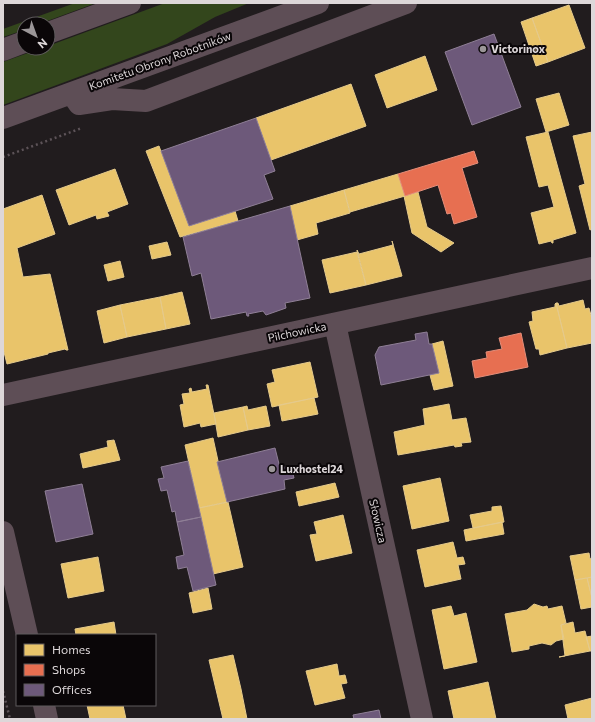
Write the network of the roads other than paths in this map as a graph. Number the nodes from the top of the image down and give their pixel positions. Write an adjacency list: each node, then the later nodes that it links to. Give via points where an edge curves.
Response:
1 (130, 3): 4 (street)
2 (406, 3): 7 (street, via 146,101 112,99 78,104)
3 (308, 5): 7 (street, Komitetu Obrony Robotników)
4 (56, 30)
5 (16, 45): 6 (street)
6 (3, 50)
7 (72, 94): 8 (street, Komitetu Obrony Robotników)
8 (3, 118)
9 (592, 268): 10 (street, Pilchowicka)
10 (335, 324): 11 (street, Pilchowicka); 16 (street, Słowicza)
11 (3, 395)
12 (3, 532): 13 (street)
13 (27, 634)
14 (44, 706): 15 (street)
15 (47, 719)
16 (422, 719)

